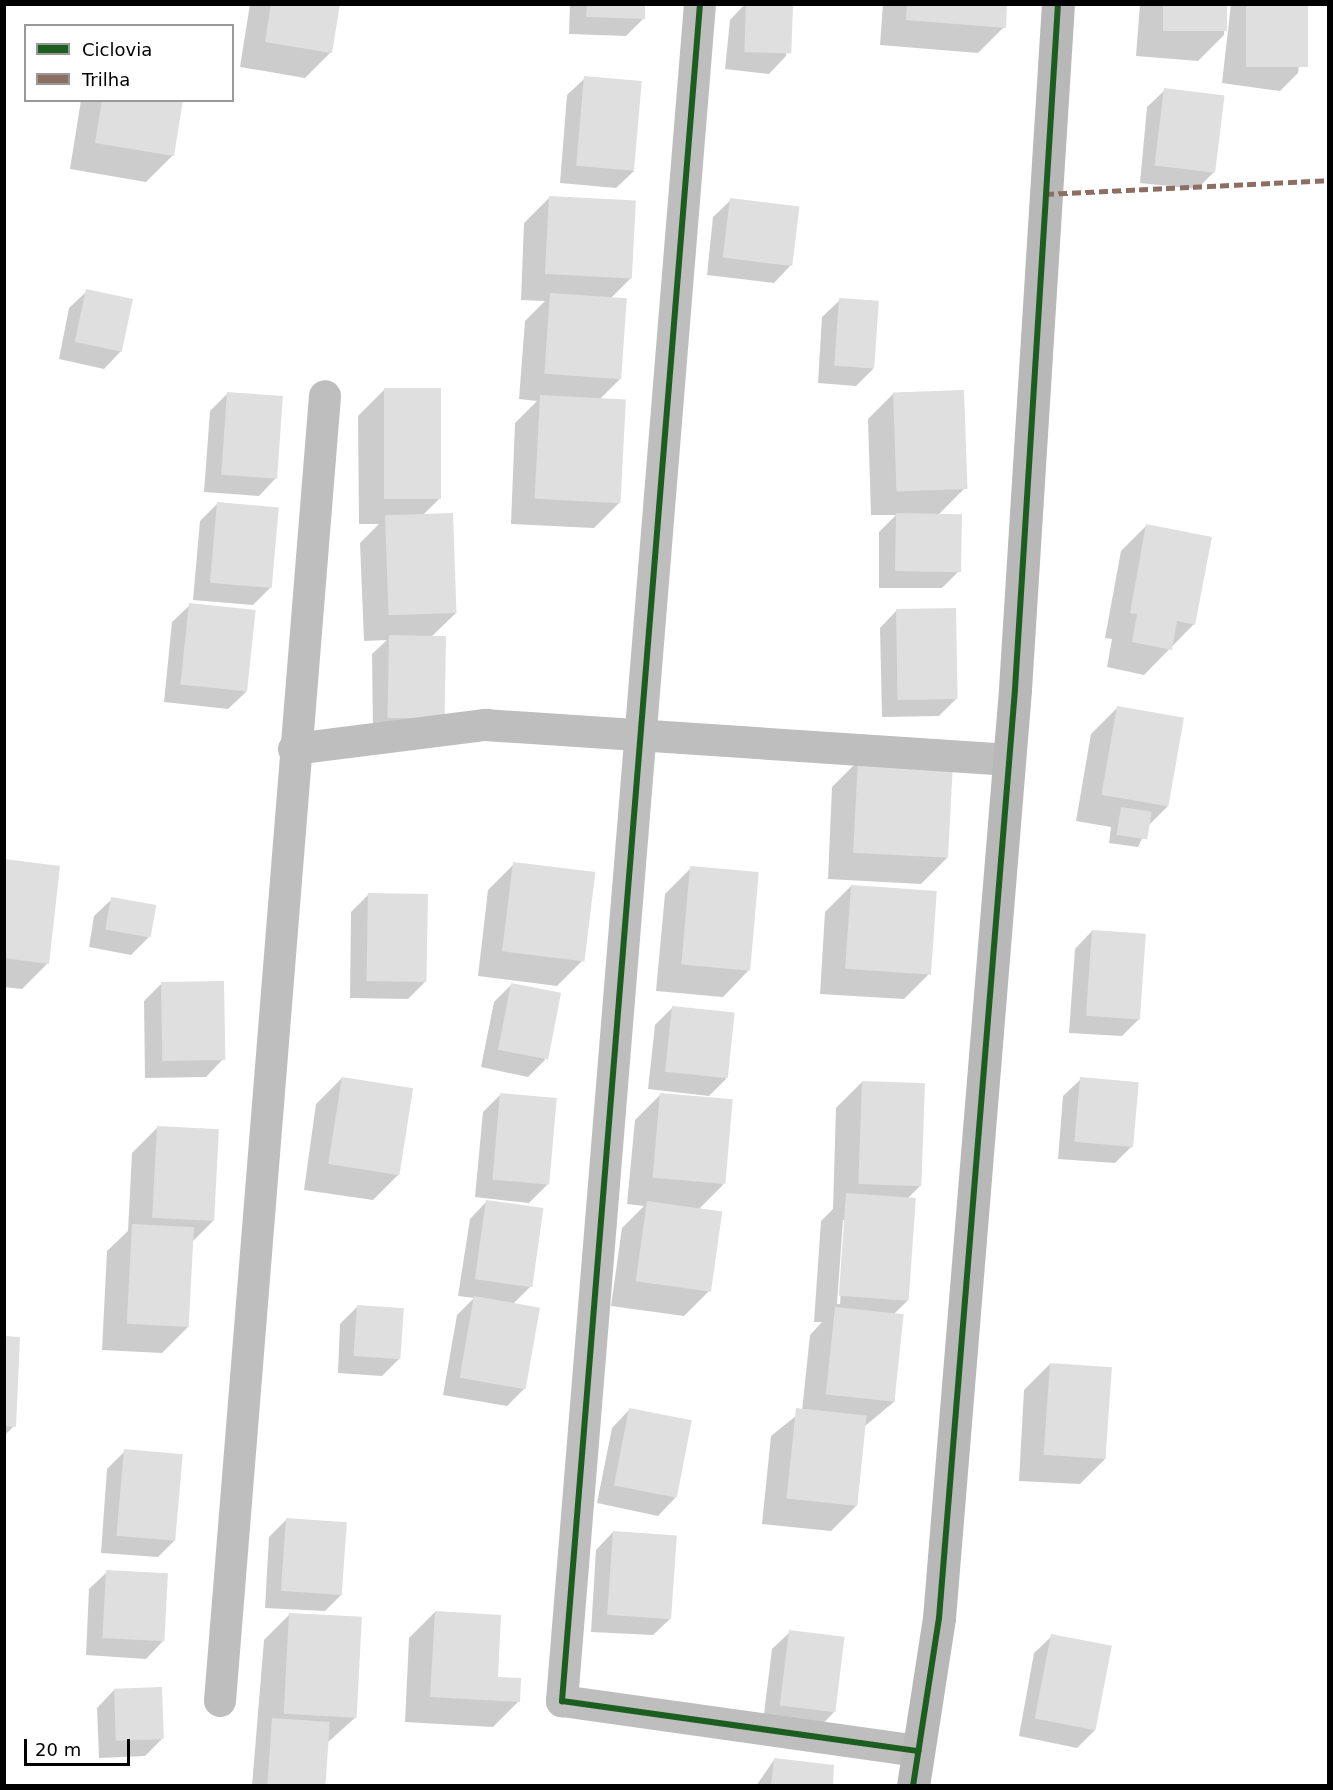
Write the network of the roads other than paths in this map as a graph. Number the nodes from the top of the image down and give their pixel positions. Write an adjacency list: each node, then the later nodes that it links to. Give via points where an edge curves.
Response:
1 (700, 4): 4 (street)
2 (1058, 4): 6 (street)
3 (326, 396): 5 (street)
4 (638, 735): 5 (street, via 485,724); 6 (street); 8 (street, via 562,1701)
5 (294, 749): 7 (street)
6 (1010, 760): 8 (street, via 939,1618)
7 (220, 1701)
8 (919, 1751): 9 (street)
9 (914, 1785)

